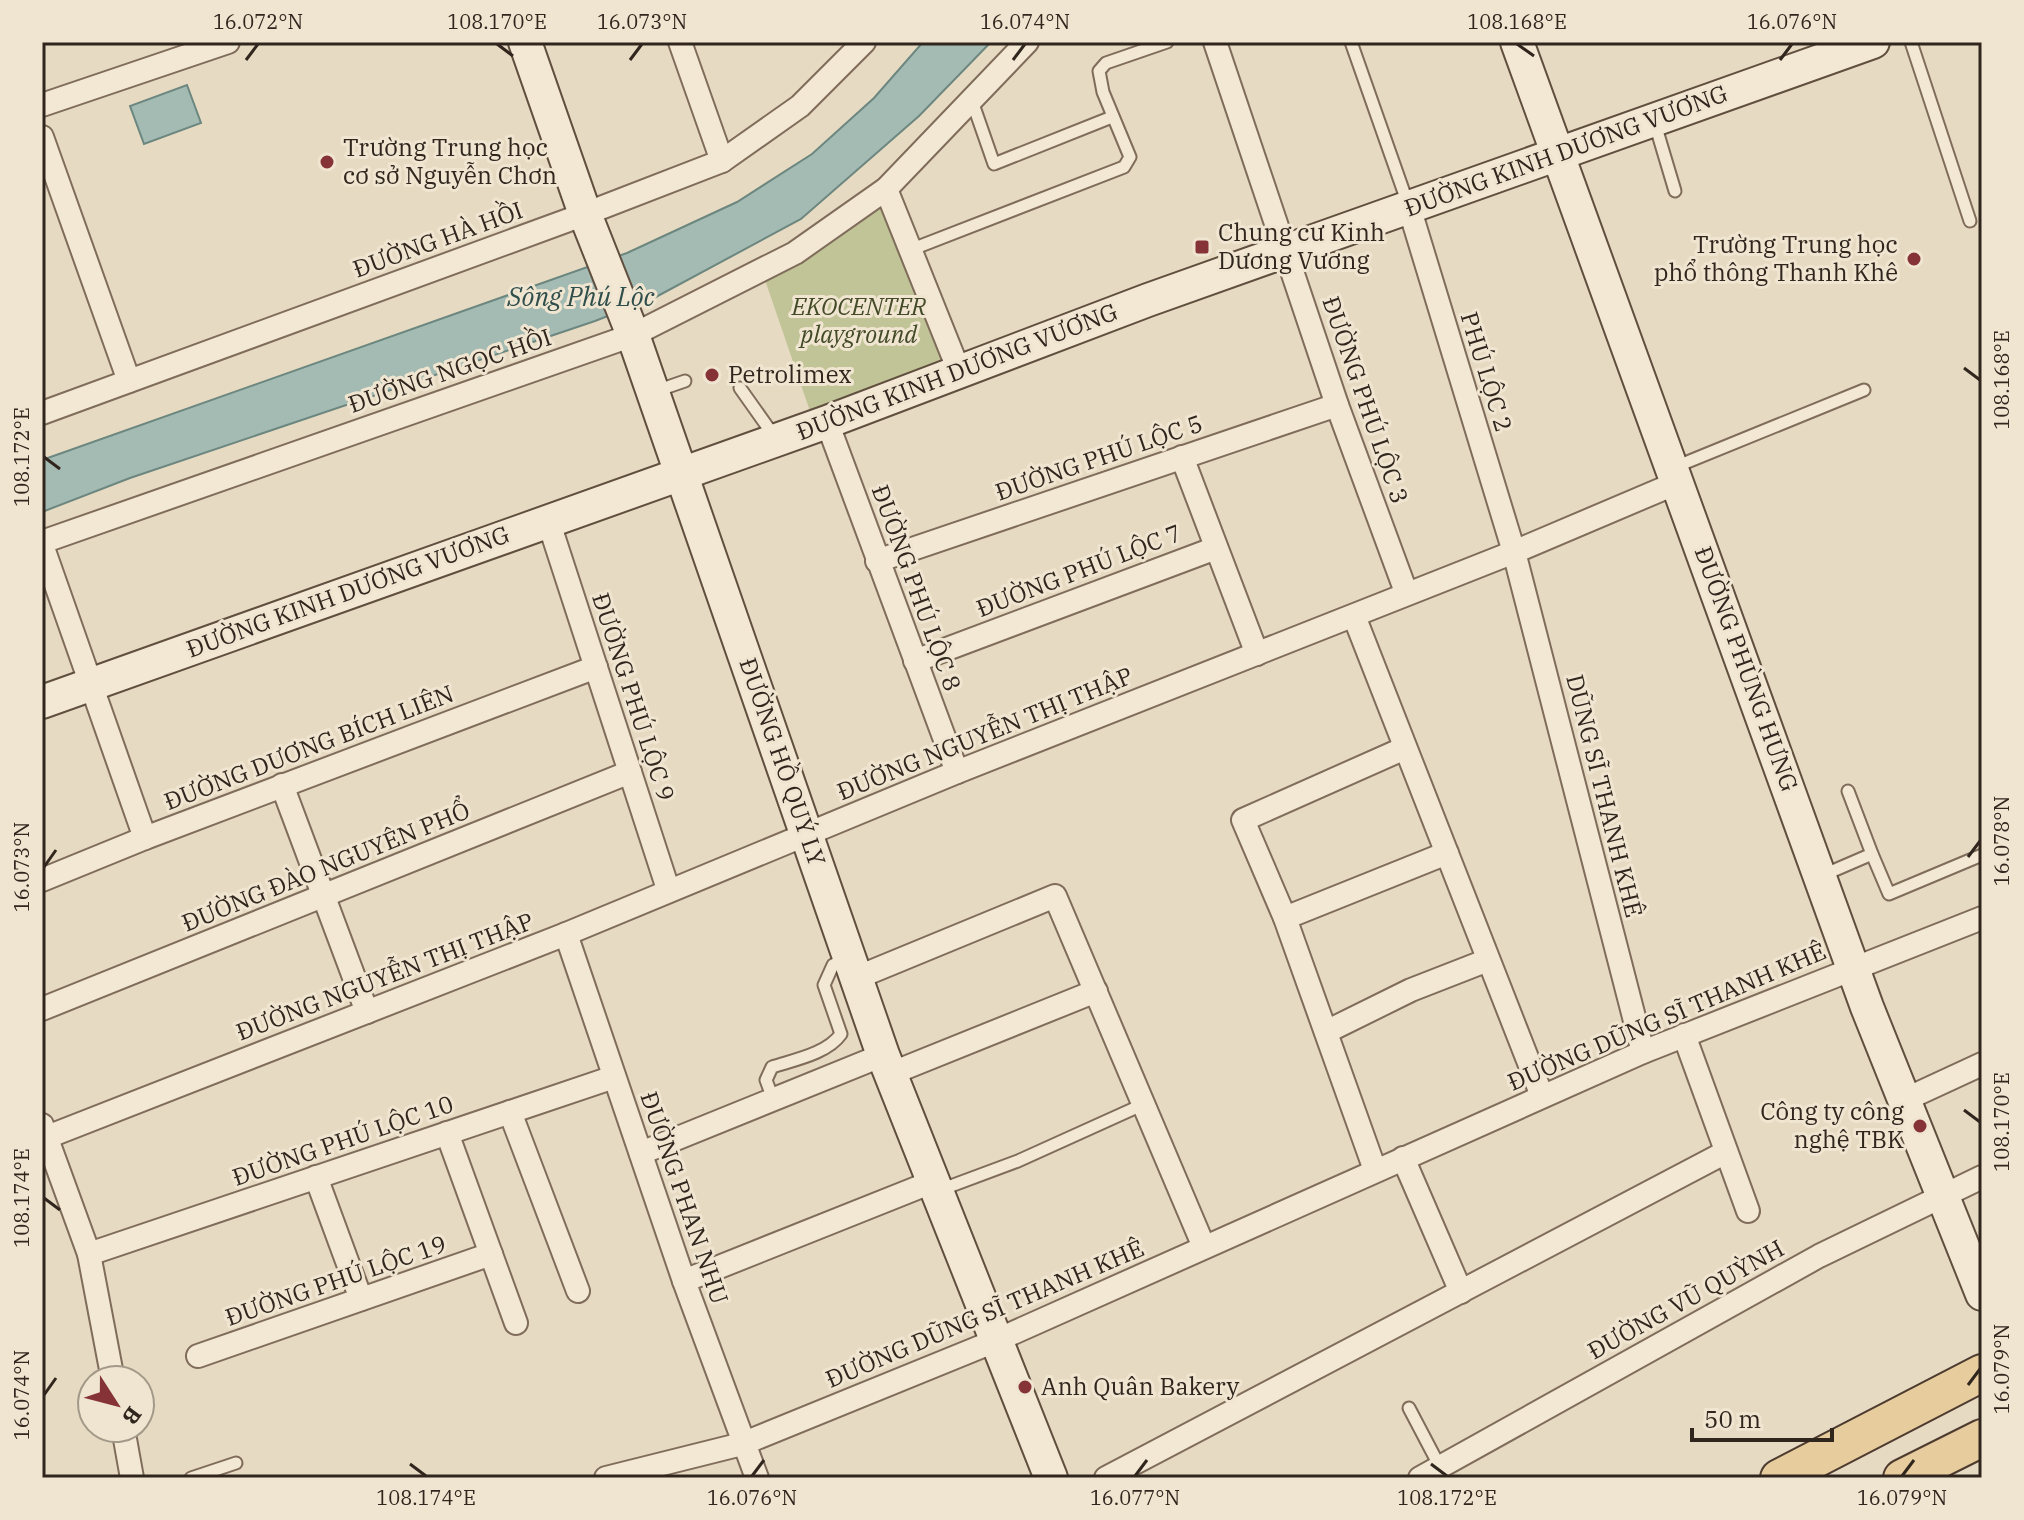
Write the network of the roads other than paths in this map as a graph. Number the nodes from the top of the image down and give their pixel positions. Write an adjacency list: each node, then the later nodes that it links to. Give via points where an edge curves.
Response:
1 (228, 42): 13 (street)
2 (525, 42): 22 (street, ĐƯỜNG HỒ QUÝ LY)
3 (680, 42): 18 (street)
4 (864, 42): 18 (street, ĐƯỜNG HÀ HỒI, via 800,106)
5 (1027, 42): 12 (street, ĐƯỜNG NGỌC HỒI)
6 (1167, 42): 14 (lane, via 1106,63 1099,71)
7 (1215, 42): 25 (street, ĐƯỜNG PHÚ LỘC 3)
8 (1351, 42): 21 (lane)
9 (1517, 42): 17 (street, ĐƯỜNG PHÙNG HƯNG)
10 (1873, 42): 15 (street, ĐƯỜNG KINH DƯƠNG VƯƠNG)
11 (1911, 42): 23 (lane)
12 (972, 101): 14 (lane, via 994,164); 19 (street, ĐƯỜNG NGỌC HỒI)
13 (42, 105)
14 (1112, 117): 24 (lane, via 1130,157 1124,167)
15 (1653, 119): 17 (street, ĐƯỜNG KINH DƯƠNG VƯƠNG); 20 (lane)
16 (42, 137): 28 (street)
17 (1558, 153): 21 (street, ĐƯỜNG KINH DƯƠNG VƯƠNG); 39 (street, ĐƯỜNG PHÙNG HƯNG)
18 (722, 161): 22 (street, ĐƯỜNG HÀ HỒI)
19 (886, 189): 24 (street); 26 (street, ĐƯỜNG NGỌC HỒI, via 795,253)
20 (1675, 191)
21 (1409, 207): 25 (street, ĐƯỜNG KINH DƯƠNG VƯƠNG); 43 (street, PHÚ LỘC 2)
22 (585, 214): 26 (street, ĐƯỜNG HỒ QUÝ LY); 28 (street, ĐƯỜNG HÀ HỒI)
23 (1970, 221)
24 (910, 250): 27 (street)
25 (1285, 251): 27 (street, ĐƯỜNG KINH DƯƠNG VƯƠNG); 33 (street, ĐƯỜNG PHÚ LỘC 3)
26 (630, 326): 32 (street, ĐƯỜNG HỒ QUÝ LY); 41 (street, ĐƯỜNG NGỌC HỒI)
27 (959, 371): 35 (street, ĐƯỜNG KINH DƯƠNG VƯƠNG)
28 (129, 381): 34 (street, ĐƯỜNG HÀ HỒI)
29 (685, 381): 32 (lane)
30 (740, 388): 36 (lane)
31 (1864, 390): 39 (lane)
32 (653, 392): 38 (street, ĐƯỜNG HỒ QUÝ LY)
33 (1337, 405): 37 (street, ĐƯỜNG PHÚ LỘC 5); 45 (street, ĐƯỜNG PHÚ LỘC 3)
34 (42, 413)
35 (827, 422): 36 (street, ĐƯỜNG KINH DƯƠNG VƯƠNG); 44 (street, ĐƯỜNG PHÚ LỘC 8)
36 (776, 440): 38 (street, ĐƯỜNG KINH DƯƠNG VƯƠNG)
37 (1182, 457): 42 (street); 44 (street, ĐƯỜNG PHÚ LỘC 5)
38 (682, 473): 40 (street, ĐƯỜNG KINH DƯƠNG VƯƠNG); 57 (street, ĐƯỜNG HỒ QUÝ LY)
39 (1677, 475): 43 (street, ĐƯỜNG NGUYỄN THỊ THẬP); 62 (street, ĐƯỜNG PHÙNG HƯNG)
40 (548, 520): 49 (street, ĐƯỜNG PHÚ LỘC 9); 50 (street, ĐƯỜNG KINH DƯƠNG VƯƠNG)
41 (42, 543): 50 (street)
42 (1216, 548): 47 (street); 48 (street, ĐƯỜNG PHÚ LỘC 7)
43 (1514, 552): 45 (street, ĐƯỜNG NGUYỄN THỊ THẬP); 77 (street, DŨNG SĨ THANH KHÊ)
44 (877, 561): 48 (street, ĐƯỜNG PHÚ LỘC 8)
45 (1406, 592): 46 (street, ĐƯỜNG NGUYỄN THỊ THẬP)
46 (1354, 616): 47 (street, ĐƯỜNG NGUYỄN THỊ THẬP); 52 (street)
47 (1257, 654): 54 (street, ĐƯỜNG NGUYỄN THỊ THẬP)
48 (915, 661): 54 (street, ĐƯỜNG PHÚ LỘC 8)
49 (596, 667): 53 (street, ĐƯỜNG PHÚ LỘC 9); 55 (street, ĐƯỜNG DƯƠNG BÍCH LIÊN)
50 (89, 685): 51 (street, ĐƯỜNG KINH DƯƠNG VƯƠNG); 58 (street)
51 (42, 702)
52 (1405, 748): 59 (street); 66 (street, via 1243,820)
53 (630, 772): 64 (street, ĐƯỜNG PHÚ LỘC 9); 65 (street, ĐƯỜNG ĐÀO NGUYÊN PHỔ)
54 (957, 772): 57 (street, ĐƯỜNG NGUYỄN THỊ THẬP)
55 (282, 785): 58 (street, ĐƯỜNG DƯƠNG BÍCH LIÊN); 65 (street)
56 (1848, 791): 60 (lane)
57 (806, 833): 64 (street, ĐƯỜNG NGUYỄN THỊ THẬP); 70 (street, ĐƯỜNG HỒ QUÝ LY)
58 (145, 838): 63 (street, ĐƯỜNG DƯƠNG BÍCH LIÊN)
59 (1447, 853): 66 (street); 69 (street)
60 (1872, 854): 61 (lane, via 1889,894); 62 (lane)
61 (1982, 855)
62 (1820, 876): 71 (street, ĐƯỜNG PHÙNG HƯNG)
63 (42, 880)
64 (668, 889): 68 (street, ĐƯỜNG NGUYỄN THỊ THẬP)
65 (324, 896): 73 (street, ĐƯỜNG ĐÀO NGUYÊN PHỔ); 74 (street)
66 (1285, 918): 75 (street)
67 (1982, 918): 71 (street, ĐƯỜNG DŨNG SĨ THANH KHÊ)
68 (566, 934): 74 (street, ĐƯỜNG NGUYỄN THỊ THẬP); 80 (street, ĐƯỜNG PHAN NHU)
69 (1488, 960): 75 (street); 81 (street)
70 (853, 967): 72 (street, via 1055,896); 78 (street, ĐƯỜNG HỒ QUÝ LY); 82 (lane, via 833,965 824,985 841,1034 807,1055 772,1067 766,1080)
71 (1853, 968): 76 (street, ĐƯỜNG DŨNG SĨ THANH KHÊ); 83 (street, ĐƯỜNG PHÙNG HƯNG)
72 (1096, 991): 78 (street); 84 (street)
73 (42, 1009)
74 (367, 1012): 86 (street, ĐƯỜNG NGUYỄN THỊ THẬP)
75 (1326, 1032): 91 (street)
76 (1684, 1035): 77 (street, ĐƯỜNG DŨNG SĨ THANH KHÊ); 88 (street)
77 (1643, 1052): 81 (street, ĐƯỜNG DŨNG SĨ THANH KHÊ)
78 (887, 1064): 82 (street); 94 (street, ĐƯỜNG HỒ QUÝ LY)
79 (1982, 1064): 83 (street)
80 (614, 1077): 85 (street, ĐƯỜNG PHÚ LỘC 10); 89 (street, ĐƯỜNG PHAN NHU)
81 (1542, 1096): 90 (street, ĐƯỜNG DŨNG SĨ THANH KHÊ)
82 (773, 1099): 89 (street)
83 (1902, 1101): 95 (street, ĐƯỜNG PHÙNG HƯNG)
84 (1144, 1104): 94 (lane, via 1018,1161); 97 (street)
85 (510, 1112): 87 (street, ĐƯỜNG PHÚ LỘC 10); 101 (street)
86 (44, 1133): 98 (street)
87 (447, 1133): 92 (street, ĐƯỜNG PHÚ LỘC 10); 99 (street)
88 (1726, 1152): 96 (street); 102 (street)
89 (641, 1153): 100 (street, ĐƯỜNG PHAN NHU)
90 (1403, 1158): 91 (street, ĐƯỜNG DŨNG SĨ THANH KHÊ); 102 (street)
91 (1375, 1170): 97 (street, ĐƯỜNG DŨNG SĨ THANH KHÊ)
92 (316, 1177): 98 (street, ĐƯỜNG PHÚ LỘC 10); 104 (street)
93 (1982, 1177): 95 (street, ĐƯỜNG VŨ QUỲNH)
94 (934, 1186): 100 (street); 106 (street, ĐƯỜNG HỒ QUÝ LY)
95 (1940, 1196): 103 (street, ĐƯỜNG PHÙNG HƯNG); 115 (street, ĐƯỜNG VŨ QUỲNH, via 1819,1256)
96 (1748, 1211)
97 (1204, 1247): 106 (street, ĐƯỜNG DŨNG SĨ THANH KHÊ)
98 (89, 1254): 108 (street)
99 (491, 1254): 104 (street, ĐƯỜNG PHÚ LỘC 19); 105 (street)
100 (684, 1281): 113 (street, ĐƯỜNG PHAN NHU)
101 (578, 1291)
102 (1461, 1292): 121 (street)
103 (1982, 1294)
104 (361, 1299): 107 (street, ĐƯỜNG PHÚ LỘC 19)
105 (516, 1323)
106 (995, 1341): 113 (street, ĐƯỜNG DŨNG SĨ THANH KHÊ); 120 (street, ĐƯỜNG HỒ QUÝ LY)
107 (198, 1356)
108 (110, 1364)
109 (1982, 1373): 123 (main road)
110 (1409, 1408): 115 (lane)
111 (1982, 1438): 124 (main road)
112 (126, 1444): 116 (street)
113 (742, 1444): 118 (street, ĐƯỜNG DŨNG SĨ THANH KHÊ); 119 (street, ĐƯỜNG PHAN NHU)
114 (236, 1463): 117 (lane)
115 (1440, 1467): 122 (street, ĐƯỜNG VŨ QUỲNH)
116 (132, 1478)
117 (191, 1478)
118 (606, 1478)
119 (757, 1478)
120 (1051, 1478)
121 (1106, 1478)
122 (1420, 1478)
123 (1779, 1478)
124 (1902, 1478)

